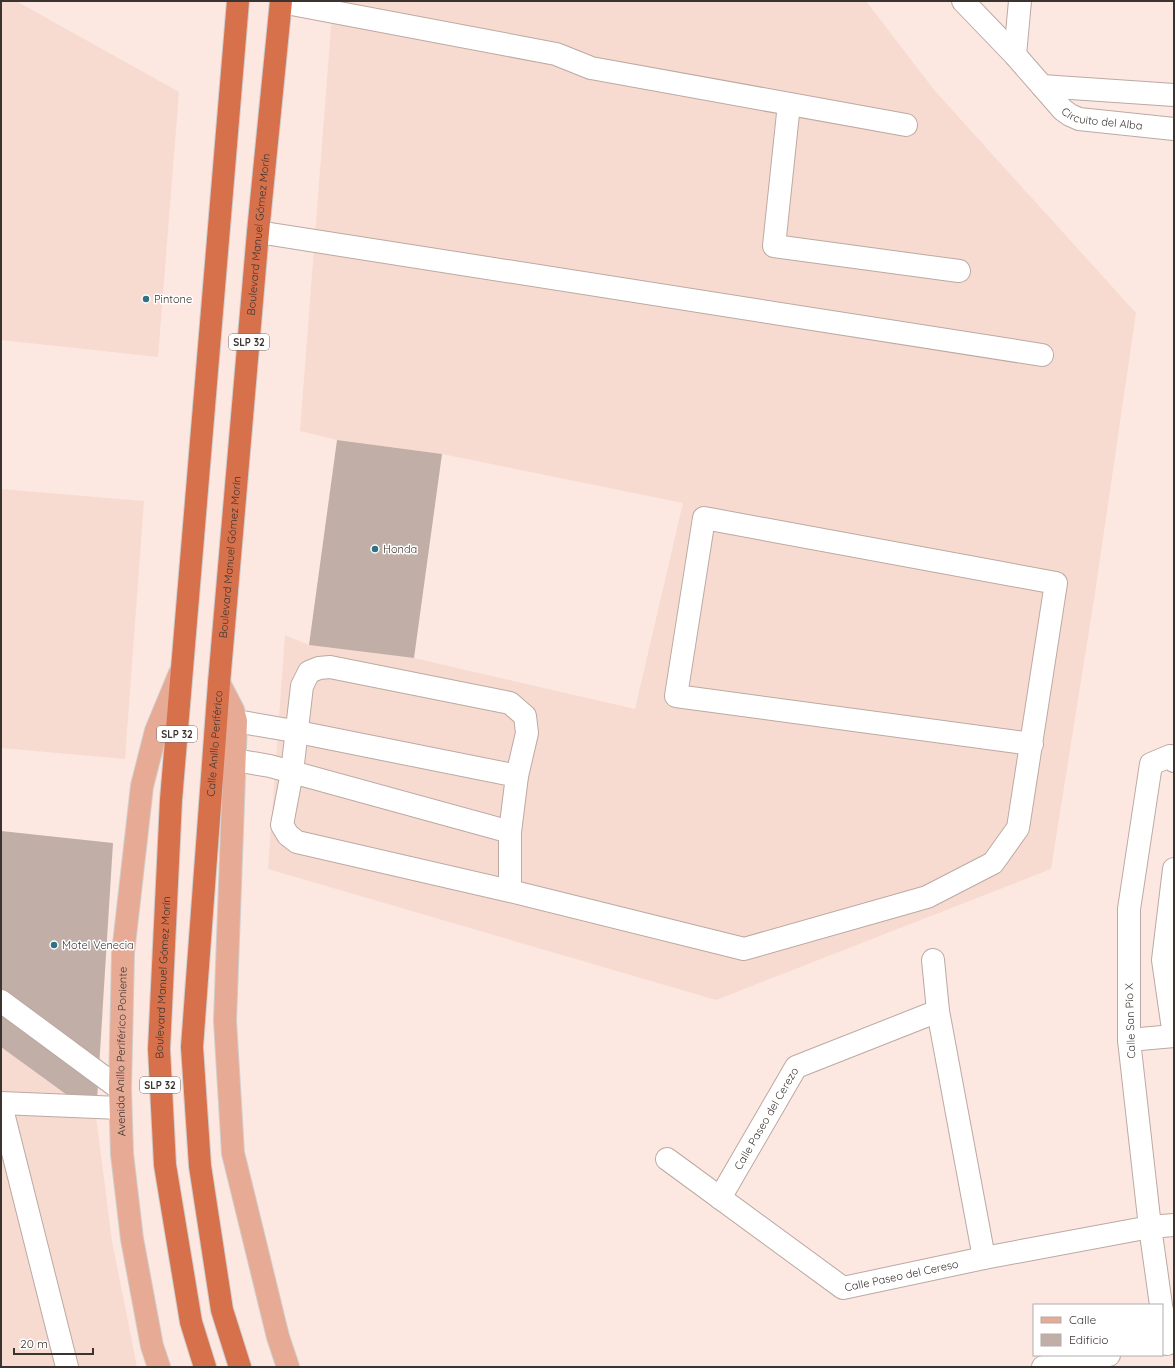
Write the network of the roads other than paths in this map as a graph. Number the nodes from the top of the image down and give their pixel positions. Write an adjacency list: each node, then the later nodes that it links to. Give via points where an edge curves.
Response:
1 (238, 1): 14 (highway, SLP 32)
2 (281, 1): 8 (street, via 556,54 591,68); 11 (highway, Boulevard Manuel Gómez Morín / SLP 32)
3 (963, 1): 5 (street, Circuito del Alba)
4 (1020, 1): 5 (street)
5 (1015, 56): 6 (street, Circuito del Alba)
6 (1042, 86): 7 (street, Circuito del Alba); 10 (street, Circuito del Alba, via 1063,110 1079,118)
7 (1174, 95)
8 (789, 104): 9 (street); 12 (street, via 774,246)
9 (906, 125)
10 (1174, 128)
11 (258, 232): 13 (street); 15 (highway, Boulevard Manuel Gómez Morín / SLP 32)
12 (959, 271)
13 (1042, 355)
14 (182, 668): 31 (main road, Avenida Anillo Periférico Poniente, via 156,731 142,786 123,953); 44 (highway, Boulevard Manuel Gómez Morín / SLP 32, via 171,800 158,1049 165,1165 191,1322)
15 (219, 683): 16 (main road); 45 (highway, Calle Anillo Periférico / SLP 32, via 192,1047 201,1174 222,1310)
16 (236, 721): 17 (street); 19 (main road)
17 (297, 732): 21 (street); 22 (street); 22 (street, via 302,686 309,672 330,667 510,703 525,716 527,733)
18 (1032, 744): 18 (street, via 1056,583 704,518 676,696); 25 (street, via 1018,828 993,863 927,896 744,949)
19 (235, 760): 21 (street); 46 (main road, via 225,1021 233,1153 278,1337)
20 (1174, 761): 30 (street, Calle San Pío X, via 1170,756 1151,764 1129,909)
21 (292, 772): 23 (street); 25 (street, via 282,825 297,842)
22 (517, 776): 23 (street)
23 (510, 832): 25 (street)
24 (1174, 869): 29 (street, via 1163,960)
25 (510, 891)
26 (933, 960): 28 (street)
27 (1, 1001): 31 (street)
28 (938, 1011): 34 (street, Calle Paseo del Cerezo, via 796,1067); 37 (street)
29 (1174, 1036): 30 (street)
30 (1129, 1040): 36 (street, Calle San Pío X)
31 (120, 1099): 32 (street); 43 (main road, Avenida Anillo Periférico Poniente, via 122,1154 132,1239 152,1346)
32 (1, 1104): 42 (street)
33 (668, 1159): 34 (street, Calle Paseo del Cereso)
34 (720, 1198): 37 (street, Calle Paseo del Cereso, via 843,1288)
35 (1174, 1225): 36 (street, Calle Paseo del Cereso)
36 (1150, 1227): 37 (street, Calle Paseo del Cereso); 38 (street, Calle San Pío X)
37 (984, 1258)
38 (1161, 1304)
39 (1163, 1316): 40 (street)
40 (1168, 1344)
41 (1104, 1356): 47 (street)
42 (68, 1367)
43 (159, 1367)
44 (205, 1367)
45 (240, 1367)
46 (288, 1367)
47 (1043, 1367)

